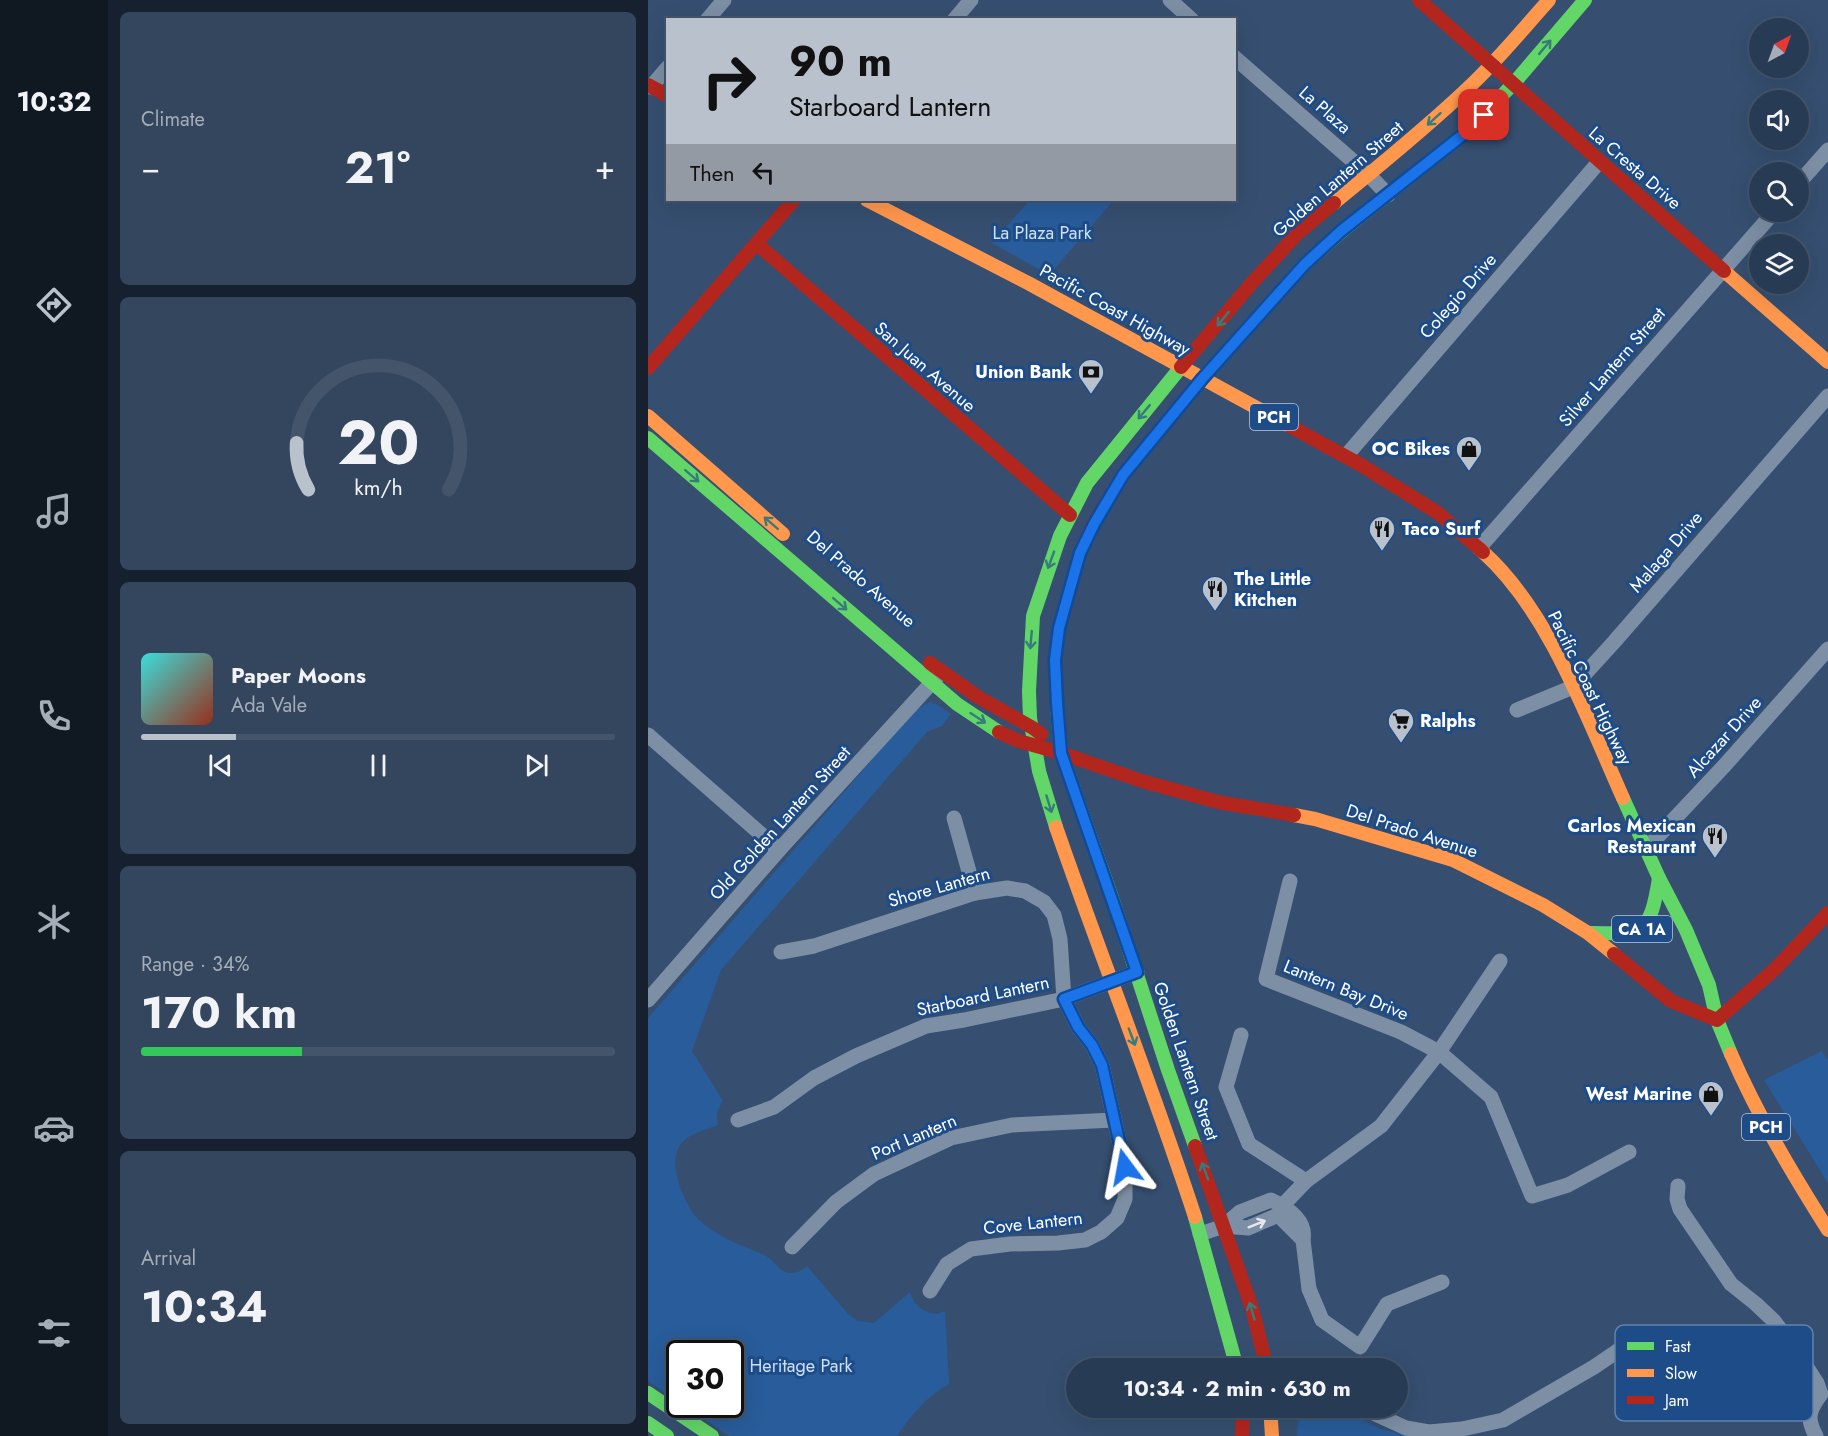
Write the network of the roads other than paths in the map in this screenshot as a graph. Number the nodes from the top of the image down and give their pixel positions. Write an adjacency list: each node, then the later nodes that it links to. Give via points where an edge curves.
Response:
1 (724, 0): 7 (street)
2 (971, 0): 8 (street)
3 (1170, 0): 9 (street)
4 (1419, 0): 11 (main road, La Cresta Drive)
5 (1549, 0): 11 (main road, Golden Lantern Street)
6 (1579, 3): 13 (main road, Golden Lantern Street, one-way to 6)
7 (709, 18)
8 (956, 18)
9 (1190, 18)
10 (1236, 59): 19 (street, La Plaza)
11 (1492, 64): 13 (main road, La Cresta Drive); 19 (main road, Golden Lantern Street, one-way to 19)
12 (666, 69): 14 (street)
13 (1514, 83): 17 (main road, La Cresta Drive); 20 (main road, Golden Lantern Street, via 1469,130)
14 (649, 86): 15 (main road)
15 (666, 95)
16 (1828, 150): 18 (street)
17 (1599, 162): 25 (main road, La Cresta Drive); 33 (street, Colegio Drive)
18 (1809, 172)
19 (1369, 175): 20 (street, La Plaza); 28 (main road, Golden Lantern Street, one-way to 28, via 1299,232)
20 (1388, 195): 29 (main road, Golden Lantern Street, via 1305,264)
21 (793, 201): 24 (main road)
22 (869, 201): 28 (main road, Pacific Coast Highway / PCH)
23 (1765, 222): 25 (street, Silver Lantern Street)
24 (757, 244): 27 (main road); 34 (main road, San Juan Avenue)
25 (1724, 269): 26 (main road, La Cresta Drive); 36 (street, Silver Lantern Street)
26 (1828, 362)
27 (648, 368)
28 (1181, 368): 29 (main road, Pacific Coast Highway / PCH); 34 (main road, Golden Lantern Street, one-way to 34, via 1087,483)
29 (1202, 379): 33 (main road, Pacific Coast Highway / PCH); 45 (main road, Golden Lantern Street, via 1123,475 1080,553 1059,628 1055,660)
30 (1828, 396): 40 (street, Malaga Drive)
31 (648, 416): 35 (main road, Del Prado Avenue, one-way to 31)
32 (648, 438): 39 (main road, Del Prado Avenue, one-way to 39)
33 (1346, 456): 36 (main road, Pacific Coast Highway / PCH, via 1438,513)
34 (1070, 516): 42 (main road, Golden Lantern Street, one-way to 42, via 1042,583 1033,616)
35 (797, 547)
36 (1479, 548): 40 (main road, Pacific Coast Highway / PCH, via 1540,621)
37 (1828, 649): 47 (street, Alcazar Drive)
38 (918, 652): 39 (main road, Del Prado Avenue)
39 (937, 678): 42 (main road, Del Prado Avenue); 44 (main road, Del Prado Avenue, one-way to 44, via 957,704); 48 (street, Old Golden Lantern Street)
40 (1573, 687): 41 (street, Malaga Drive); 47 (main road, Pacific Coast Highway / PCH)
41 (1517, 710)
42 (1031, 725): 44 (main road, Golden Lantern Street); 45 (main road, Del Prado Avenue)
43 (648, 735): 48 (street)
44 (1035, 747): 45 (main road, Del Prado Avenue); 57 (main road, Golden Lantern Street, one-way to 57, via 1048,805)
45 (1061, 753): 53 (main road, Del Prado Avenue, via 1218,802 1315,819 1452,860 1543,905); 56 (main road, Golden Lantern Street)
46 (954, 818): 51 (street)
47 (1646, 849): 49 (main road, Pacific Coast Highway / PCH)
48 (779, 850): 59 (street, Old Golden Lantern Street)
49 (1659, 878): 53 (main road, CA 1A, via 1655,908 1644,927 1628,934); 60 (main road, Pacific Coast Highway / PCH, via 1709,985)
50 (1290, 881): 62 (street, Lantern Bay Drive, via 1266,980 1401,1032)
51 (975, 893): 54 (street, Shore Lantern, via 814,946); 58 (street, Shore Lantern, via 1006,888 1025,891 1044,902 1054,915 1060,939)
52 (1828, 913): 60 (main road, via 1742,1001)
53 (1588, 933): 60 (main road, Del Prado Avenue, via 1671,1001)
54 (781, 952)
55 (1500, 961): 62 (street)
56 (1137, 972): 57 (street, Starboard Lantern); 69 (main road, Golden Lantern Street, one-way to 56)
57 (1112, 982): 58 (street, Starboard Lantern); 71 (main road, Golden Lantern Street, one-way to 71)
58 (1064, 999): 63 (street, Starboard Lantern, via 926,1026 856,1056 814,1078 774,1107); 64 (street, via 1102,1065)
59 (648, 1000)
60 (1717, 1020): 70 (main road, Pacific Coast Highway / PCH, via 1744,1084 1787,1166)
61 (1241, 1035): 66 (street, via 1226,1087 1249,1144)
62 (1439, 1052): 65 (street, Lantern Bay Drive, via 1491,1097 1532,1196 1568,1185); 66 (street, via 1381,1126)
63 (738, 1120)
64 (1114, 1120): 72 (street, Port Lantern, via 1012,1125 951,1138 874,1174 836,1202); 74 (street, Cove Lantern, via 1126,1183 1117,1218 1085,1240 971,1249 947,1264)
65 (1629, 1152)
66 (1305, 1181): 68 (street)
67 (1678, 1186): 75 (street, via 1680,1209 1731,1284)
68 (1280, 1210): 69 (street, via 1270,1200 1240,1212); 73 (street, via 1292,1212 1300,1222 1309,1288 1322,1320 1360,1347 1387,1304)
69 (1224, 1226): 71 (street); 78 (main road, Golden Lantern Street, one-way to 69)
70 (1828, 1230)
71 (1200, 1234): 77 (main road, Golden Lantern Street)
72 (792, 1247)
73 (1442, 1282)
74 (930, 1291)
75 (1776, 1325)
76 (1615, 1353): 85 (street, via 1503,1420 1462,1430 1429,1432 1406,1428)
77 (1234, 1358)
78 (1264, 1358)
79 (1813, 1377): 80 (street)
80 (1824, 1392): 82 (street)
81 (648, 1393): 89 (main road)
82 (1813, 1405)
83 (1243, 1418): 90 (main road)
84 (1271, 1418): 91 (main road)
85 (1384, 1418)
86 (1811, 1421): 92 (street)
87 (648, 1423): 88 (main road)
88 (667, 1436)
89 (712, 1436)
90 (1242, 1436)
91 (1272, 1436)
92 (1816, 1436)

